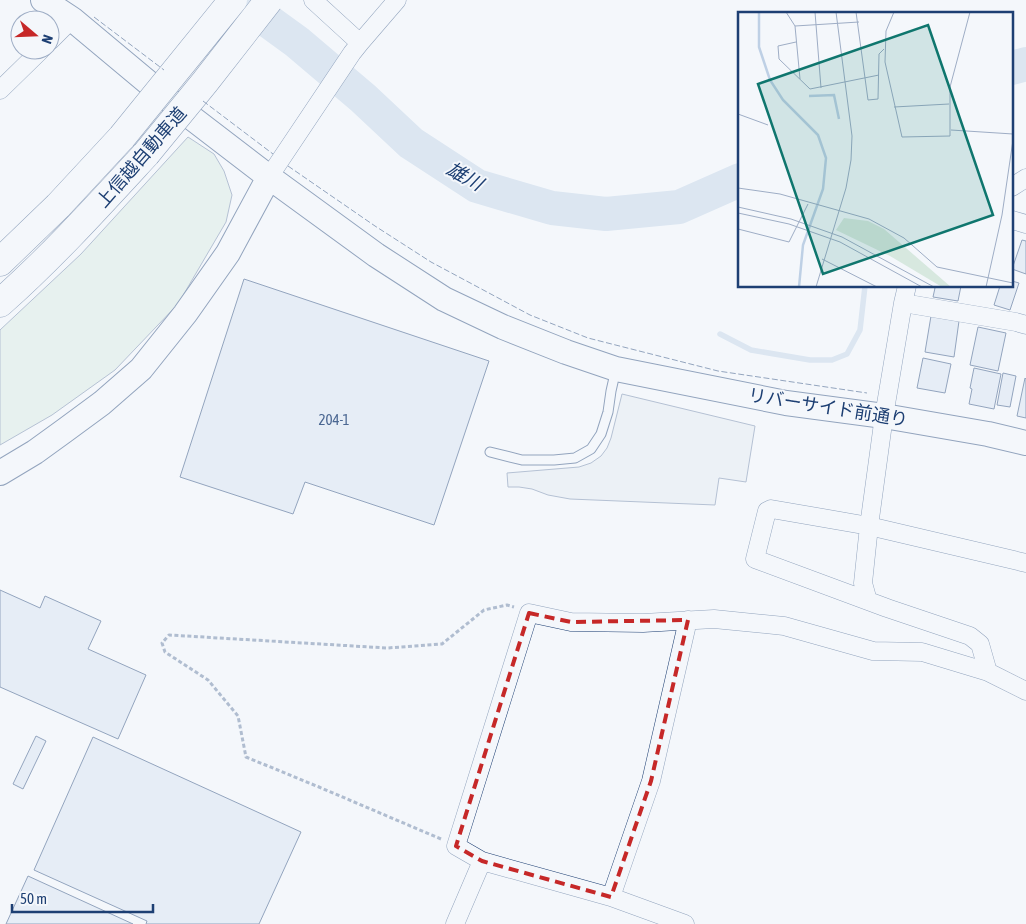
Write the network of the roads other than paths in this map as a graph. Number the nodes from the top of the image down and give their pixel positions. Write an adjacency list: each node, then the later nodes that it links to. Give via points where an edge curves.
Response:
1 (43, 0): 6 (street, リバーサイド前通り)
2 (233, 0): 14 (highway, 上信越自動車道, bridge, via 122,136 58,206)
3 (269, 0): 16 (highway, 上信越自動車道, bridge, via 146,154 85,220)
4 (313, 0): 8 (street)
5 (397, 0): 8 (street)
6 (72, 19): 7 (street); 11 (street, リバーサイド前通り, via 174,105)
7 (60, 31)
8 (356, 48): 11 (street)
9 (31, 60): 10 (street)
10 (0, 90)
11 (275, 169): 18 (street, リバーサイド前通り, via 376,255 444,299 566,352); 22 (street, via 228,253 141,369 102,404)
12 (1026, 178): 13 (street)
13 (1014, 186)
14 (0, 262)
15 (905, 295): 17 (street); 19 (street)
16 (0, 303)
17 (1026, 325)
18 (624, 370): 19 (street, リバーサイド前通り, via 786,403); 21 (lane, via 611,391 608,412 591,449 575,458 554,460 522,460)
19 (884, 416): 20 (street, リバーサイド前通り); 23 (street)
20 (1026, 443)
21 (490, 452)
22 (0, 473)
23 (869, 526): 24 (street); 25 (street, via 863,583); 25 (street, via 771,509 766,511 756,559)
24 (1026, 563)
25 (868, 601): 27 (street, via 970,636 980,644)
26 (688, 620): 27 (street, via 714,619 784,626 873,651 922,652); 29 (street, via 571,622 529,613 456,846); 30 (street, via 651,781)
27 (988, 672): 28 (street)
28 (1026, 691)
29 (482, 860): 30 (street); 31 (street)
30 (611, 896): 32 (street)
31 (455, 924)
32 (685, 924)

